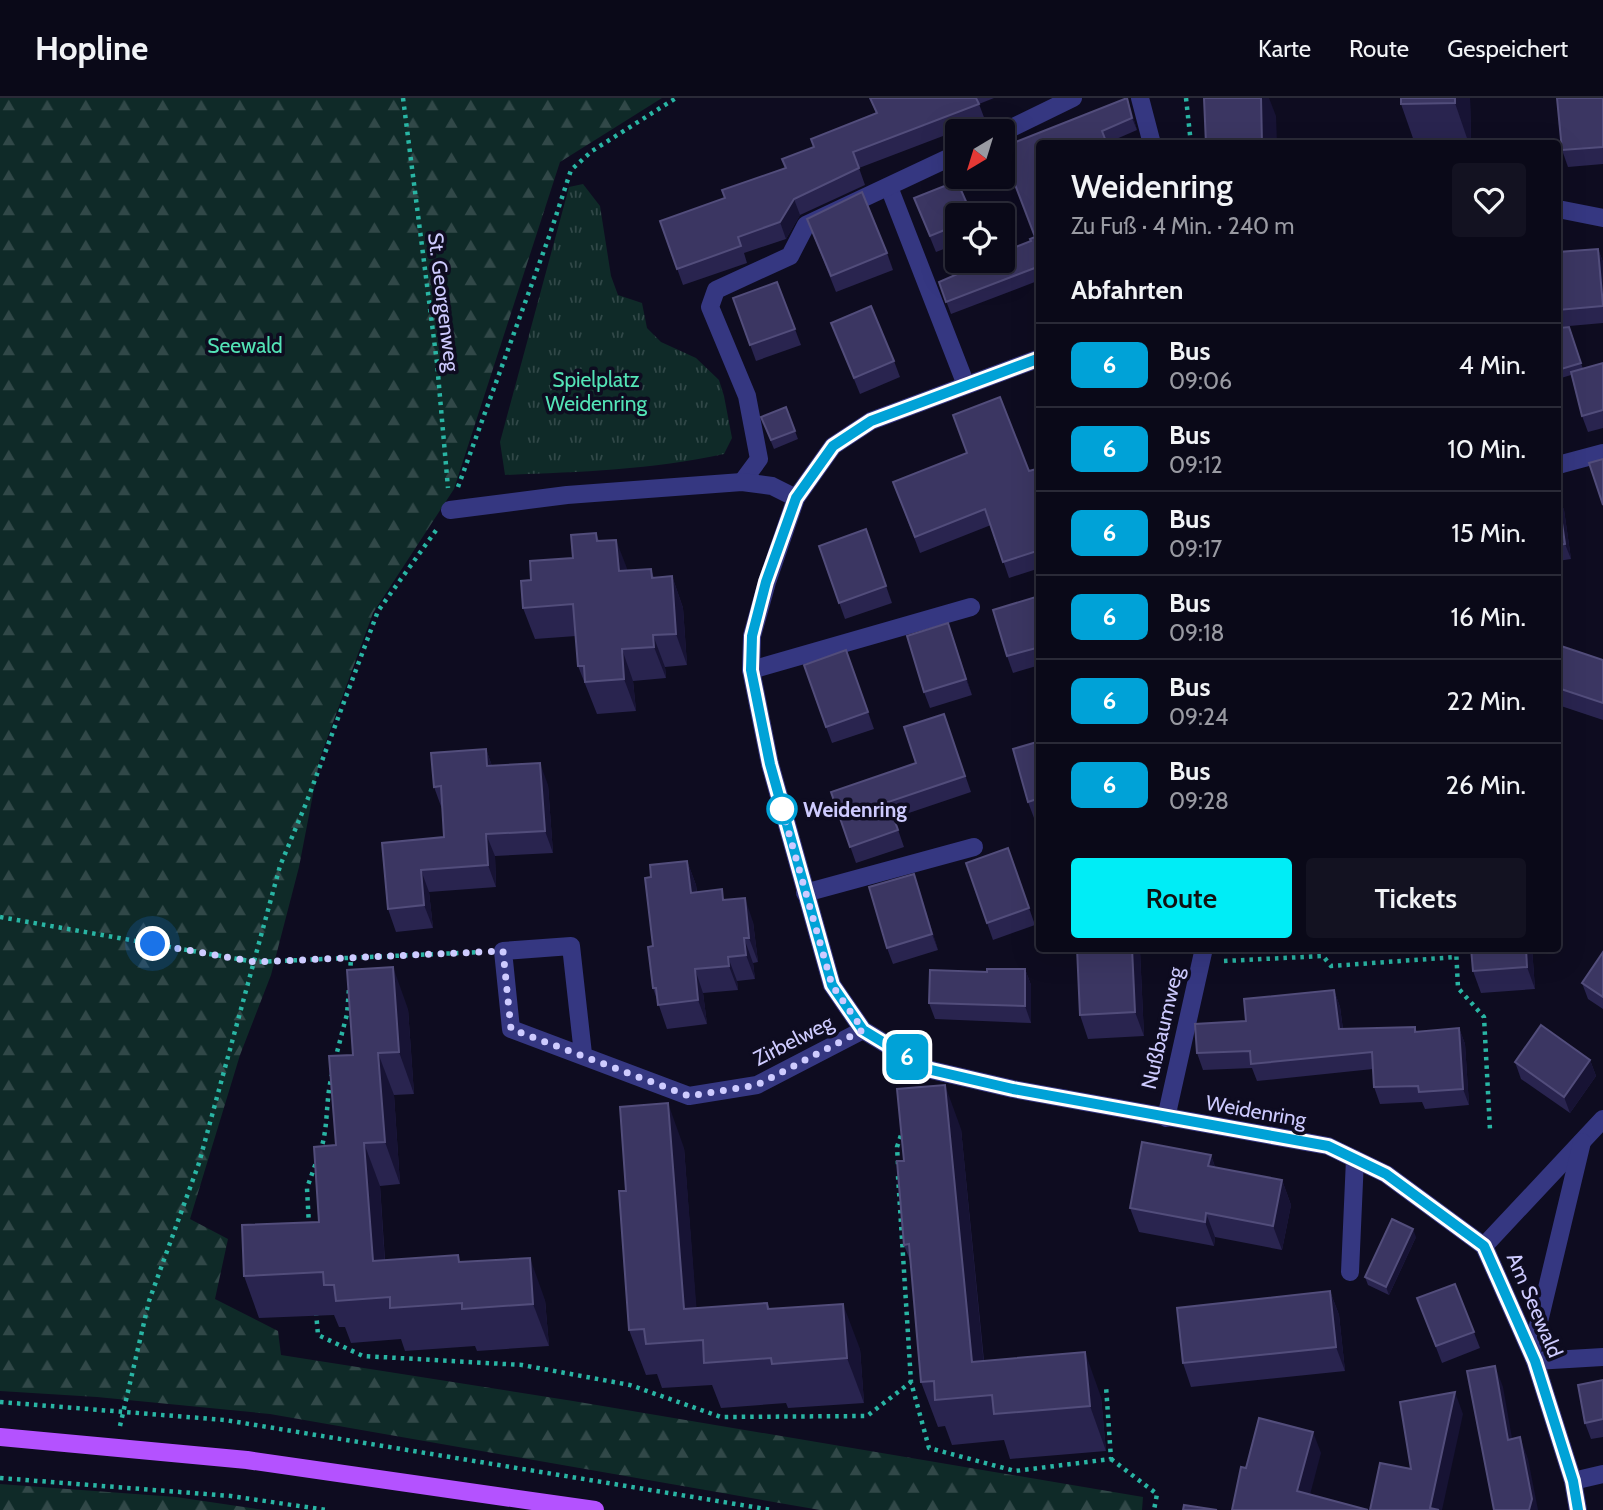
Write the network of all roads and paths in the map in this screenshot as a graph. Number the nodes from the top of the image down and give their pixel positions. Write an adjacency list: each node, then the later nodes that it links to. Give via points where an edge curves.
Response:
1 (402, 98): 19 (path, St. Georgenweg, via 437,363)
2 (676, 98): 19 (path, via 592,151 571,170)
3 (1073, 98): 6 (street)
4 (1140, 98): 7 (street)
5 (1186, 98): 8 (path)
6 (1015, 126)
7 (1151, 140)
8 (1191, 140)
9 (945, 160): 10 (street)
10 (889, 187): 14 (street); 17 (street, via 806,225 790,256 716,290 710,307 747,396 759,459)
11 (1561, 210): 12 (street)
12 (1603, 218)
13 (1036, 359): 14 (street, Weidenring)
14 (965, 385): 18 (street, Weidenring, via 871,421 833,446)
15 (1603, 453): 16 (street)
16 (1561, 465)
17 (742, 482): 18 (street, via 772,486); 19 (street, via 567,495)
18 (796, 498): 21 (street, Weidenring, via 766,582 752,636)
19 (450, 510): 30 (path, via 379,611 280,866)
20 (971, 607): 21 (street)
21 (751, 670): 23 (street, Weidenring, via 770,764)
22 (974, 847): 23 (street)
23 (805, 893): 31 (street, Weidenring, via 832,985)
24 (0, 917): 30 (path)
25 (503, 951): 29 (path); 32 (street, Zirbelweg, via 511,1029); 32 (street, via 571,946)
26 (1456, 952): 28 (path)
27 (1202, 955): 28 (path, via 1323,956 1331,966); 33 (street, Nußbaumweg)
28 (1457, 957): 36 (path, via 1458,988 1484,1017)
29 (352, 958): 30 (path); 39 (path, via 347,1014 326,1096 326,1136 307,1188)
30 (255, 962): 48 (path, via 199,1163 149,1301)
31 (863, 1030): 32 (street, Zirbelweg, via 757,1085 689,1096); 33 (street, Weidenring, via 927,1069)
32 (583, 1054)
33 (1166, 1118): 38 (street, Weidenring, via 1328,1146)
34 (1603, 1119): 37 (street, Am Seewald)
35 (907, 1121): 45 (path, via 897,1147)
36 (1490, 1130)
37 (1582, 1142): 40 (street, Am Seewald); 43 (street)
38 (1355, 1159): 40 (street, Weidenring, via 1386,1174); 41 (street)
39 (310, 1228)
40 (1484, 1246): 43 (street, Am Seewald)
41 (1350, 1272)
42 (316, 1308): 45 (path, via 318,1335 363,1356 522,1365 629,1385 721,1417 867,1416)
43 (1534, 1356): 44 (street); 53 (street, Am Seewald)
44 (1603, 1357)
45 (911, 1382): 50 (path, via 929,1448 1015,1471)
46 (1107, 1385): 50 (path)
47 (0, 1402): 48 (path)
48 (122, 1410): 56 (path, via 225,1420)
49 (0, 1437): 55 (main road, via 247,1460)
50 (1111, 1459): 57 (path, via 1157,1494)
51 (1603, 1475): 53 (street)
52 (0, 1478): 54 (path, via 231,1496)
53 (1573, 1481): 58 (street, Am Seewald)
54 (326, 1510)
55 (595, 1510)
56 (772, 1510)
57 (1154, 1510)
58 (1578, 1510)

